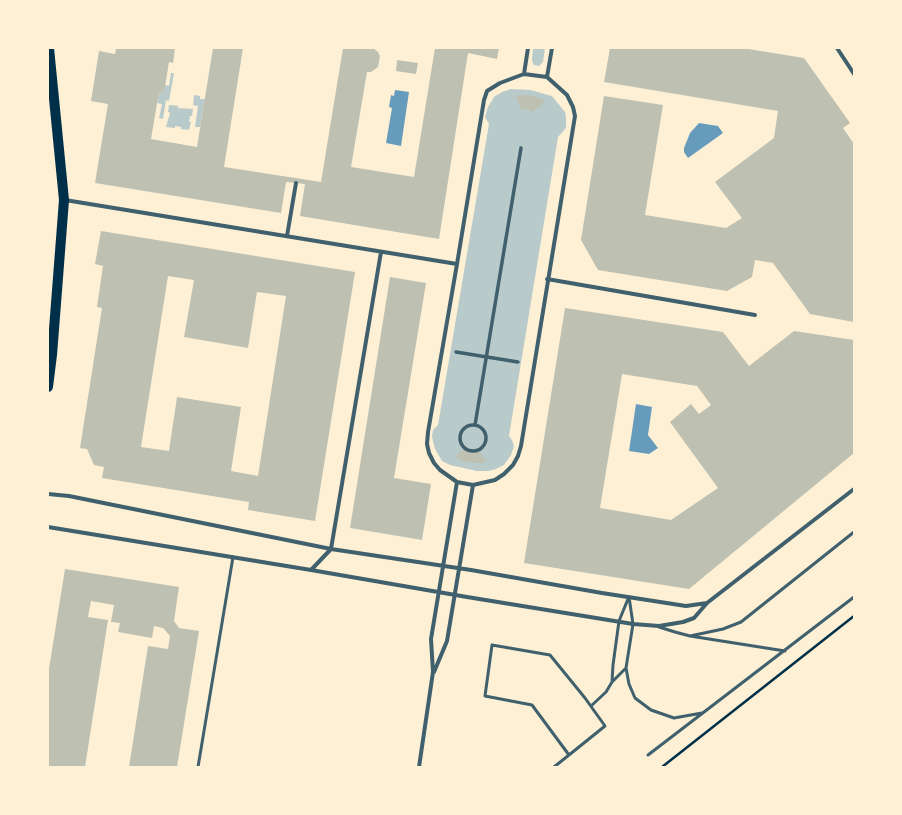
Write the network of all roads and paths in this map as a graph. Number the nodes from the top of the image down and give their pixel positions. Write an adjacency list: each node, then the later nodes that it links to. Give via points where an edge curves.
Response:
1 (49, 48): 10 (main road)
2 (528, 48): 5 (street)
3 (552, 48): 7 (street)
4 (837, 48): 6 (street)
5 (524, 74): 7 (street); 13 (street, via 487,91)
6 (854, 74)
7 (547, 78): 14 (street, via 567,95 574,116)
8 (521, 148): 17 (street)
9 (296, 183): 11 (street)
10 (64, 200): 11 (street); 19 (main road)
11 (287, 236): 12 (street)
12 (381, 252): 13 (street); 27 (street)
13 (457, 264): 21 (street, via 427,444 429,453 440,470)
14 (547, 280): 15 (street); 22 (street, via 518,456 513,465 495,480)
15 (755, 315)
16 (456, 352): 17 (street)
17 (487, 357): 18 (street); 20 (street)
18 (518, 362)
19 (48, 387)
20 (475, 425): 20 (street, via 465,428 461,436 464,447 472,450 480,449 486,439 484,430)
21 (457, 482): 22 (street); 29 (street)
22 (472, 485): 30 (street)
23 (854, 489): 36 (street)
24 (48, 494): 27 (street, via 69,496)
25 (48, 527): 28 (street)
26 (854, 532): 41 (lane, via 741,622)
27 (331, 549): 29 (street); 31 (street)
28 (233, 557): 31 (street); 50 (lane)
29 (444, 566): 30 (street); 32 (street)
30 (459, 568): 33 (street); 34 (street)
31 (310, 570): 32 (street)
32 (439, 592): 33 (street); 44 (street, via 431,639)
33 (455, 595): 38 (street); 44 (street, via 447,641)
34 (629, 597): 36 (street, via 686,606); 38 (lane); 39 (lane)
35 (854, 597): 42 (lane)
36 (707, 603): 40 (street, via 694,618)
37 (854, 616): 53 (path)
38 (620, 621): 39 (street); 45 (lane, via 612,666)
39 (633, 624): 40 (street); 43 (lane)
40 (659, 626): 41 (lane)
41 (690, 636): 42 (lane)
42 (785, 651): 47 (lane)
43 (626, 668): 45 (lane); 47 (lane, via 635,698 651,710 674,718)
44 (433, 672): 51 (street)
45 (612, 682): 46 (lane, via 606,692)
46 (591, 706): 48 (lane, via 605,726); 48 (lane, via 550,655 492,645 485,696 532,705)
47 (704, 712): 49 (lane)
48 (568, 755): 52 (lane)
49 (648, 755)
50 (198, 767)
51 (419, 767)
52 (554, 767)
53 (662, 767)

